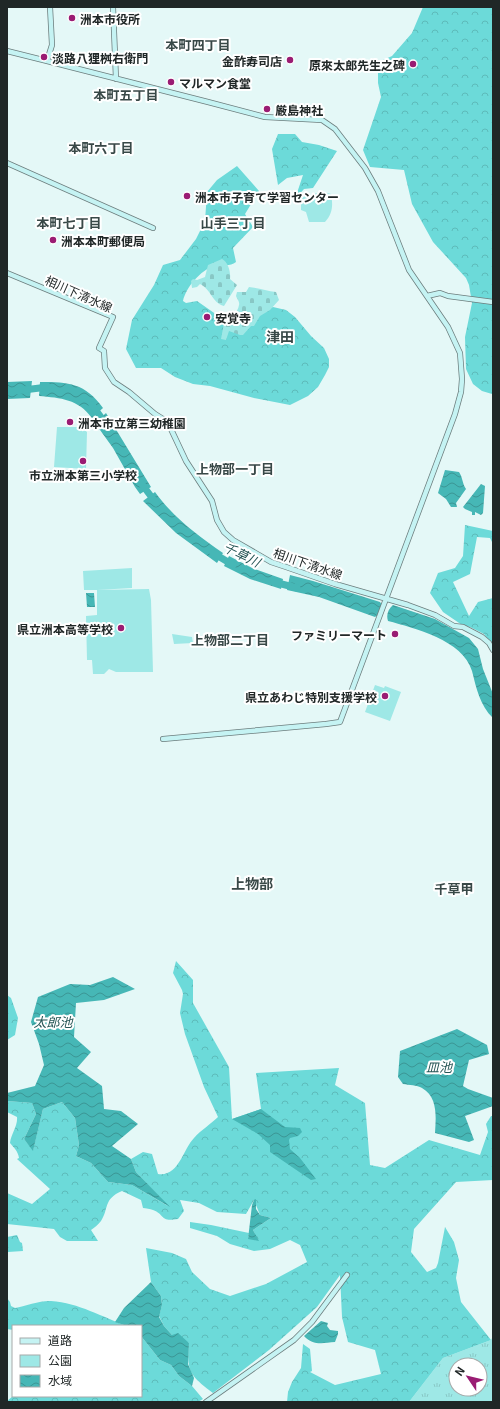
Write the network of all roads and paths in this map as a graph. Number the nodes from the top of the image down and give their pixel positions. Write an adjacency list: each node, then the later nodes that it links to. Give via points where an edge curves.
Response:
1 (50, 7): 4 (street, via 52,45)
2 (113, 7): 5 (street)
3 (7, 51): 4 (street)
4 (47, 61): 5 (street)
5 (116, 79): 9 (street, via 265,117 322,120 335,129 372,179 409,270)
6 (7, 163): 7 (street)
7 (153, 228)
8 (7, 273): 11 (street, 相川下清水線, via 113,317 99,348 104,351 107,372 114,382 130,392 170,427 186,461 212,501 217,520 224,532 233,540 272,562)
9 (427, 296): 10 (street, via 440,293); 11 (street, via 448,328 460,353 461,392)
10 (493, 302)
11 (386, 599): 12 (street, 相川下清水線, via 415,607 482,636); 13 (street, via 339,723)
12 (493, 650)
13 (163, 739)
14 (347, 1275): 15 (street, via 302,1333)
15 (206, 1402)

